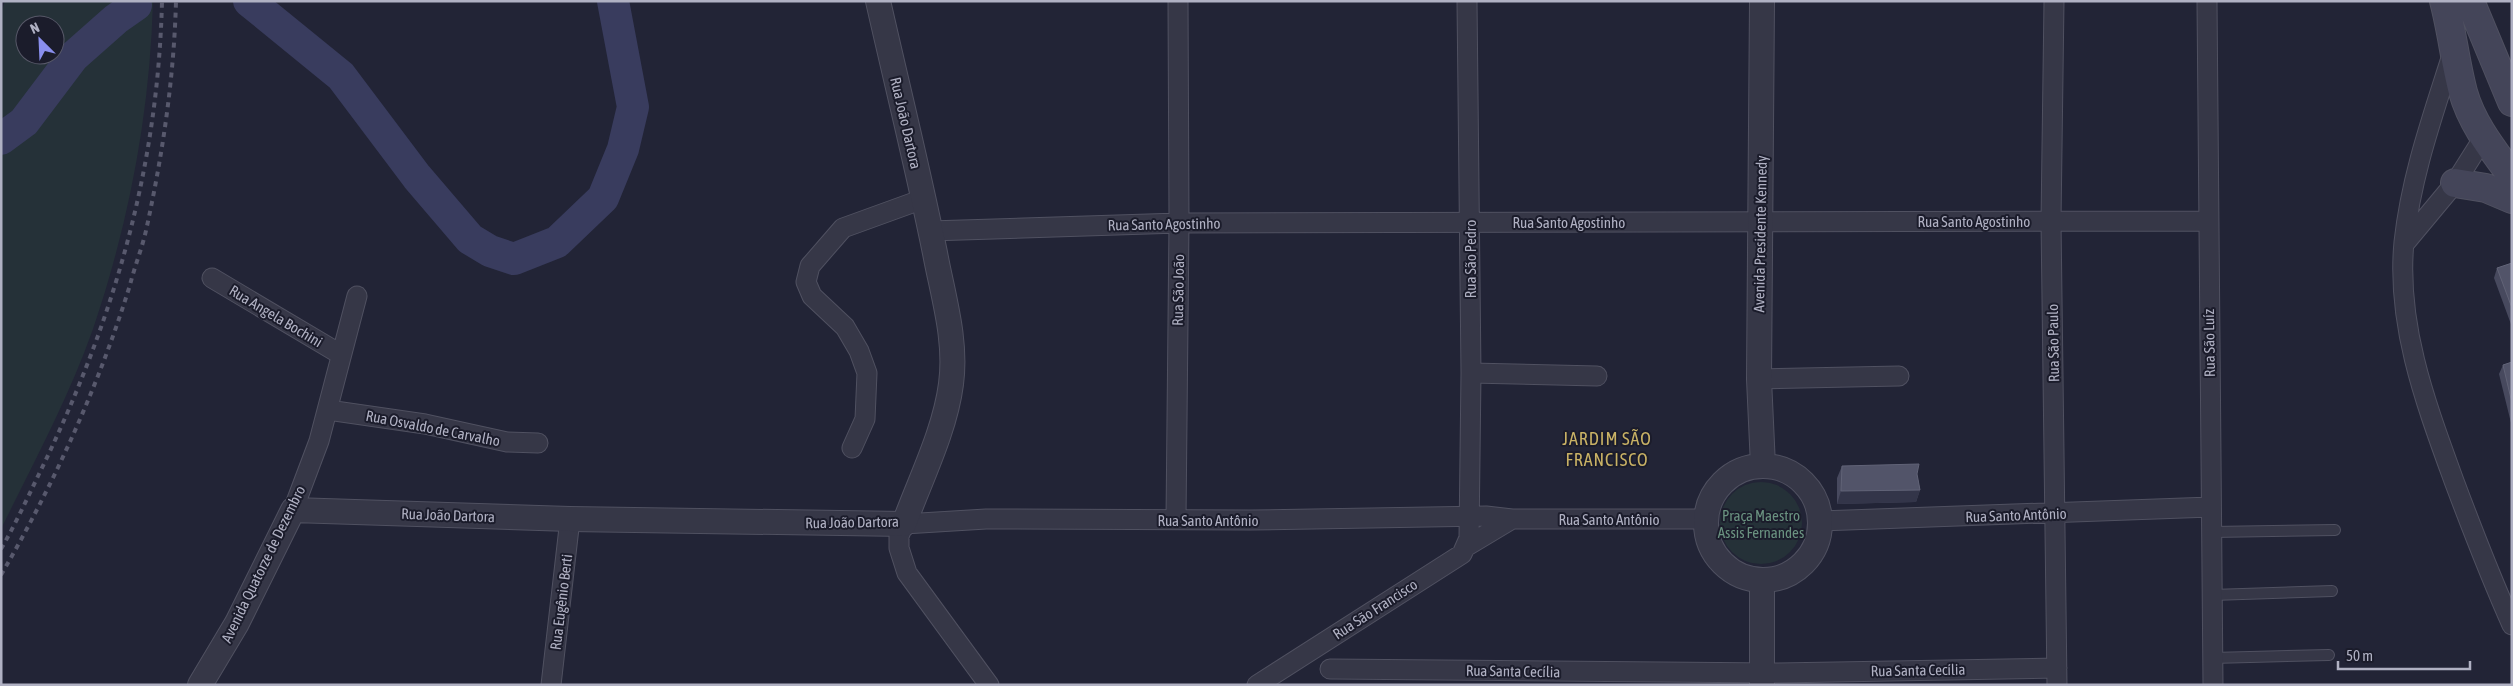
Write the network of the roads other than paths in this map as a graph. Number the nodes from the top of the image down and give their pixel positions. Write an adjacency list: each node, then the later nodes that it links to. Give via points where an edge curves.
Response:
1 (878, 1): 14 (street, Rua João Dartora)
2 (1178, 1): 20 (street, Rua São João)
3 (1467, 1): 19 (street, Rua São Pedro)
4 (1762, 1): 16 (street, Avenida Presidente Kennedy)
5 (2054, 1): 17 (street, Rua São Paulo)
6 (2207, 1): 18 (street, Rua São Luíz)
7 (2444, 1): 9 (main road)
8 (2470, 1): 10 (main road)
9 (2455, 48): 10 (main road, via 2464,46 2479,50); 11 (main road, via 2464,93); 22 (street, via 2418,161)
10 (2505, 84): 11 (main road)
11 (2484, 137): 12 (main road); 13 (street)
12 (2512, 176)
13 (2455, 183): 15 (main road, via 2486,188); 22 (street)
14 (923, 199): 21 (street, Rua João Dartora); 32 (street, via 843,228 810,266 806,282 812,296 845,327 867,373 865,418)
15 (2512, 199)
16 (1760, 220): 17 (street, Rua Santo Agostinho); 19 (street, Rua Santo Agostinho); 29 (street, Avenida Presidente Kennedy)
17 (2051, 221): 18 (street, Rua Santo Agostinho); 36 (street, Rua São Paulo)
18 (2207, 221): 34 (street, Rua São Luíz)
19 (1470, 222): 20 (street, Rua Santo Agostinho); 26 (street, Rua São Pedro)
20 (1179, 223): 21 (street, Rua Santo Agostinho); 39 (street, Rua São João)
21 (930, 231): 43 (street, Rua João Dartora, via 949,322 952,376 935,443)
22 (2404, 244): 50 (street, via 2406,322 2420,388 2488,572)
23 (212, 278): 25 (street, Rua Angela Bochini)
24 (357, 296): 25 (street, Avenida Quatorze de Dezembro)
25 (340, 354): 30 (street, Avenida Quatorze de Dezembro)
26 (1471, 373): 27 (street); 37 (street, Rua São Pedro)
27 (1597, 376)
28 (1900, 376): 29 (street)
29 (1759, 379): 33 (street, Avenida Presidente Kennedy)
30 (328, 410): 31 (street, Rua Osvaldo de Carvalho, via 425,424 507,442); 35 (street, Avenida Quatorze de Dezembro)
31 (538, 443)
32 (852, 448)
33 (1763, 466): 41 (street, via 1734,474 1719,486); 42 (street, via 1785,471 1799,479 1810,491)
34 (2211, 507): 36 (street, Rua Santo Antônio); 45 (street, Rua São Luíz)
35 (293, 510): 38 (street, Rua João Dartora); 57 (street, Avenida Quatorze de Dezembro, via 237,622)
36 (2056, 514): 42 (street, Rua Santo Antônio); 55 (street, Rua São Paulo)
37 (1469, 517): 39 (street, Rua Santo Antônio); 40 (street, Rua Santo Antônio); 46 (street)
38 (570, 519): 43 (street, Rua João Dartora); 58 (street, Rua Eugênio Berti)
39 (1176, 519): 43 (street, Rua Santo Antônio, via 986,519)
40 (1512, 519): 41 (street, Rua Santo Antônio); 46 (street)
41 (1705, 519): 47 (street, via 1707,537 1714,554 1726,568 1742,577)
42 (1820, 521): 47 (street, via 1817,540 1809,557 1795,570 1778,578)
43 (904, 524): 59 (street, via 899,548 907,573)
44 (2335, 530): 45 (lane)
45 (2212, 532): 49 (street, Rua São Luíz)
46 (1467, 546): 51 (street, Rua São Francisco, via 1462,554)
47 (1762, 580): 56 (street)
48 (2332, 591): 49 (lane)
49 (2212, 595): 53 (street, Rua São Luíz)
50 (2512, 625)
51 (1314, 648): 54 (street); 60 (street, Rua São Francisco)
52 (2329, 656): 53 (lane)
53 (2212, 658): 62 (street, Rua São Luíz)
54 (1330, 669): 56 (street, Rua Santa Cecília); 61 (street)
55 (2057, 676): 56 (street, Rua Santa Cecília)
56 (1761, 679)
57 (200, 685)
58 (551, 685)
59 (989, 685)
60 (1257, 685)
61 (1341, 685)
62 (2213, 685)

